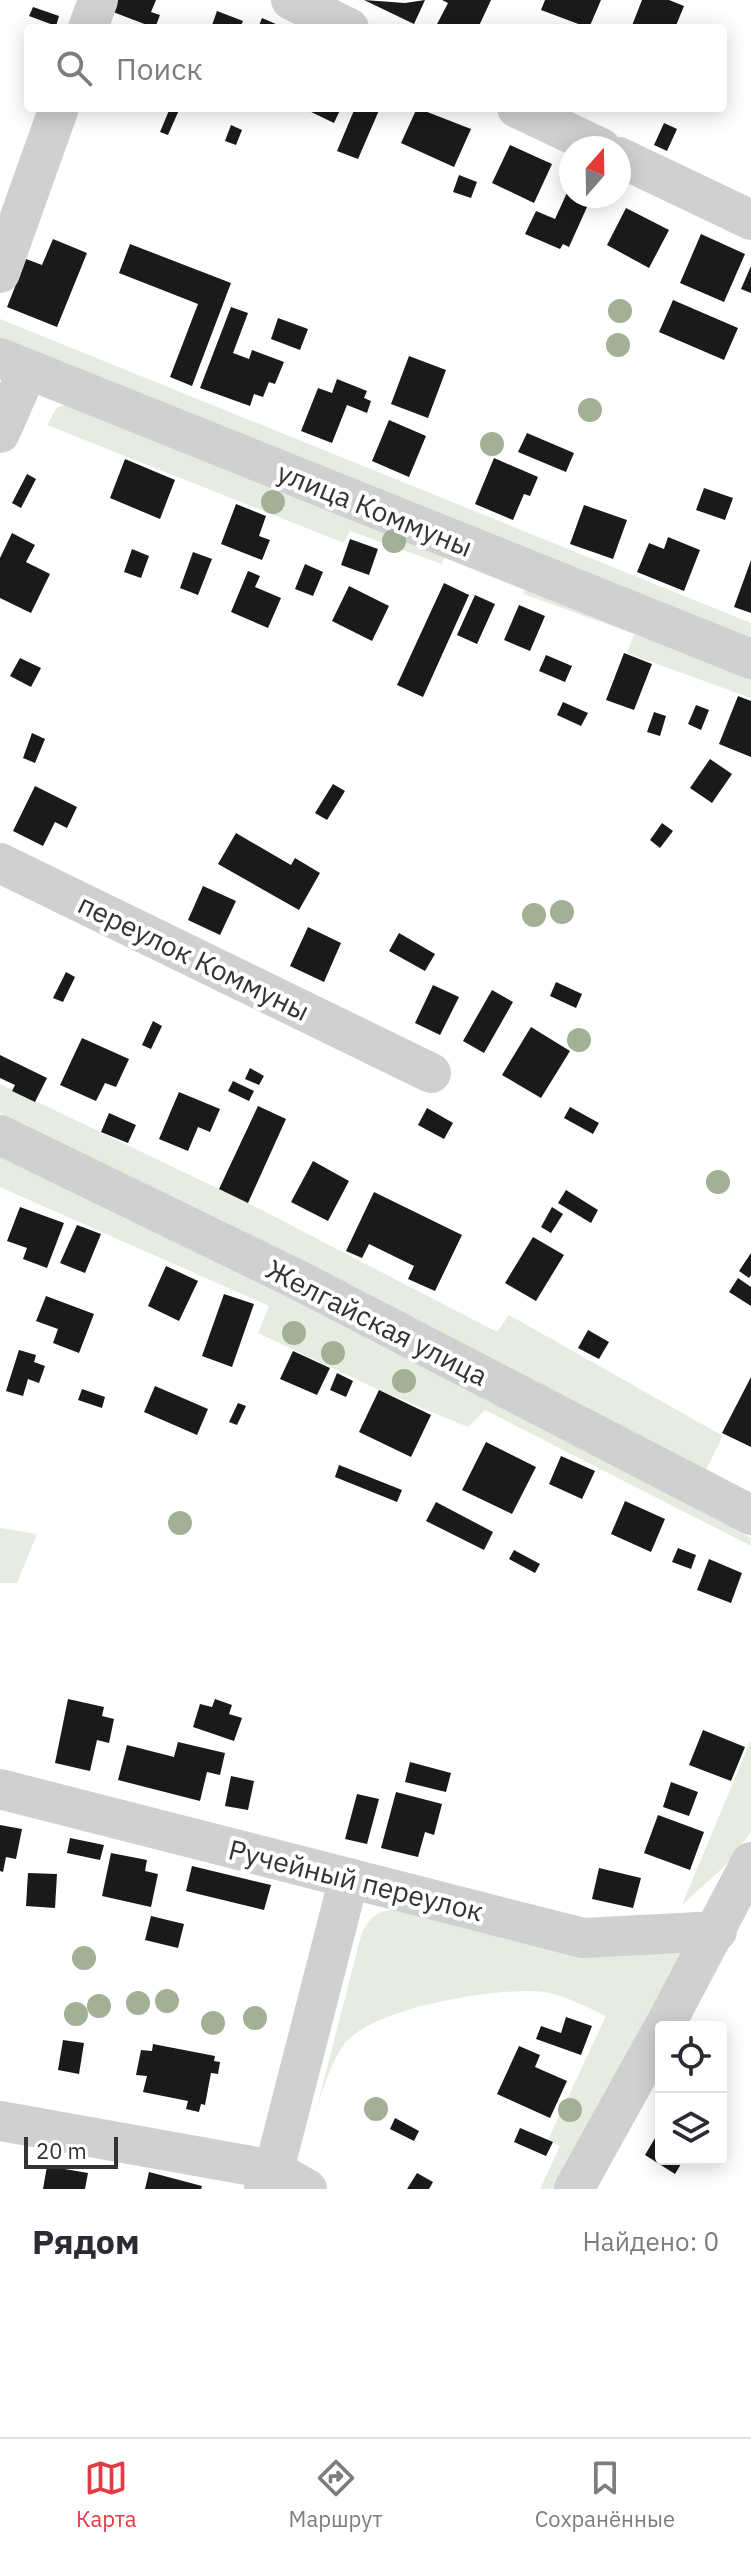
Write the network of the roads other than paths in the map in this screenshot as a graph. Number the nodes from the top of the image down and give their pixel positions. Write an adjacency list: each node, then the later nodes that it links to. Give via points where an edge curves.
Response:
1 (98, 0): 3 (street)
2 (291, 0): 4 (street)
3 (89, 24)
4 (341, 24)
5 (58, 112): 10 (street)
6 (525, 112): 7 (street)
7 (576, 136)
8 (631, 163): 9 (street)
9 (751, 220)
10 (0, 273)
11 (14, 364): 12 (street); 13 (street, улица Коммуны)
12 (0, 433)
13 (751, 659)
14 (0, 863): 15 (street, переулок Коммуны)
15 (431, 1073)
16 (0, 1135): 17 (street, Желгайская улица, via 300,1281)
17 (751, 1515)
18 (0, 1789): 20 (street, Ручейный переулок)
19 (751, 1862): 21 (street)
20 (349, 1878): 21 (street, Ручейный переулок, via 583,1938); 25 (street)
21 (730, 1924): 22 (street)
22 (667, 2021)
23 (655, 2042): 26 (street)
24 (0, 2121): 25 (street)
25 (282, 2183)
26 (574, 2189)

